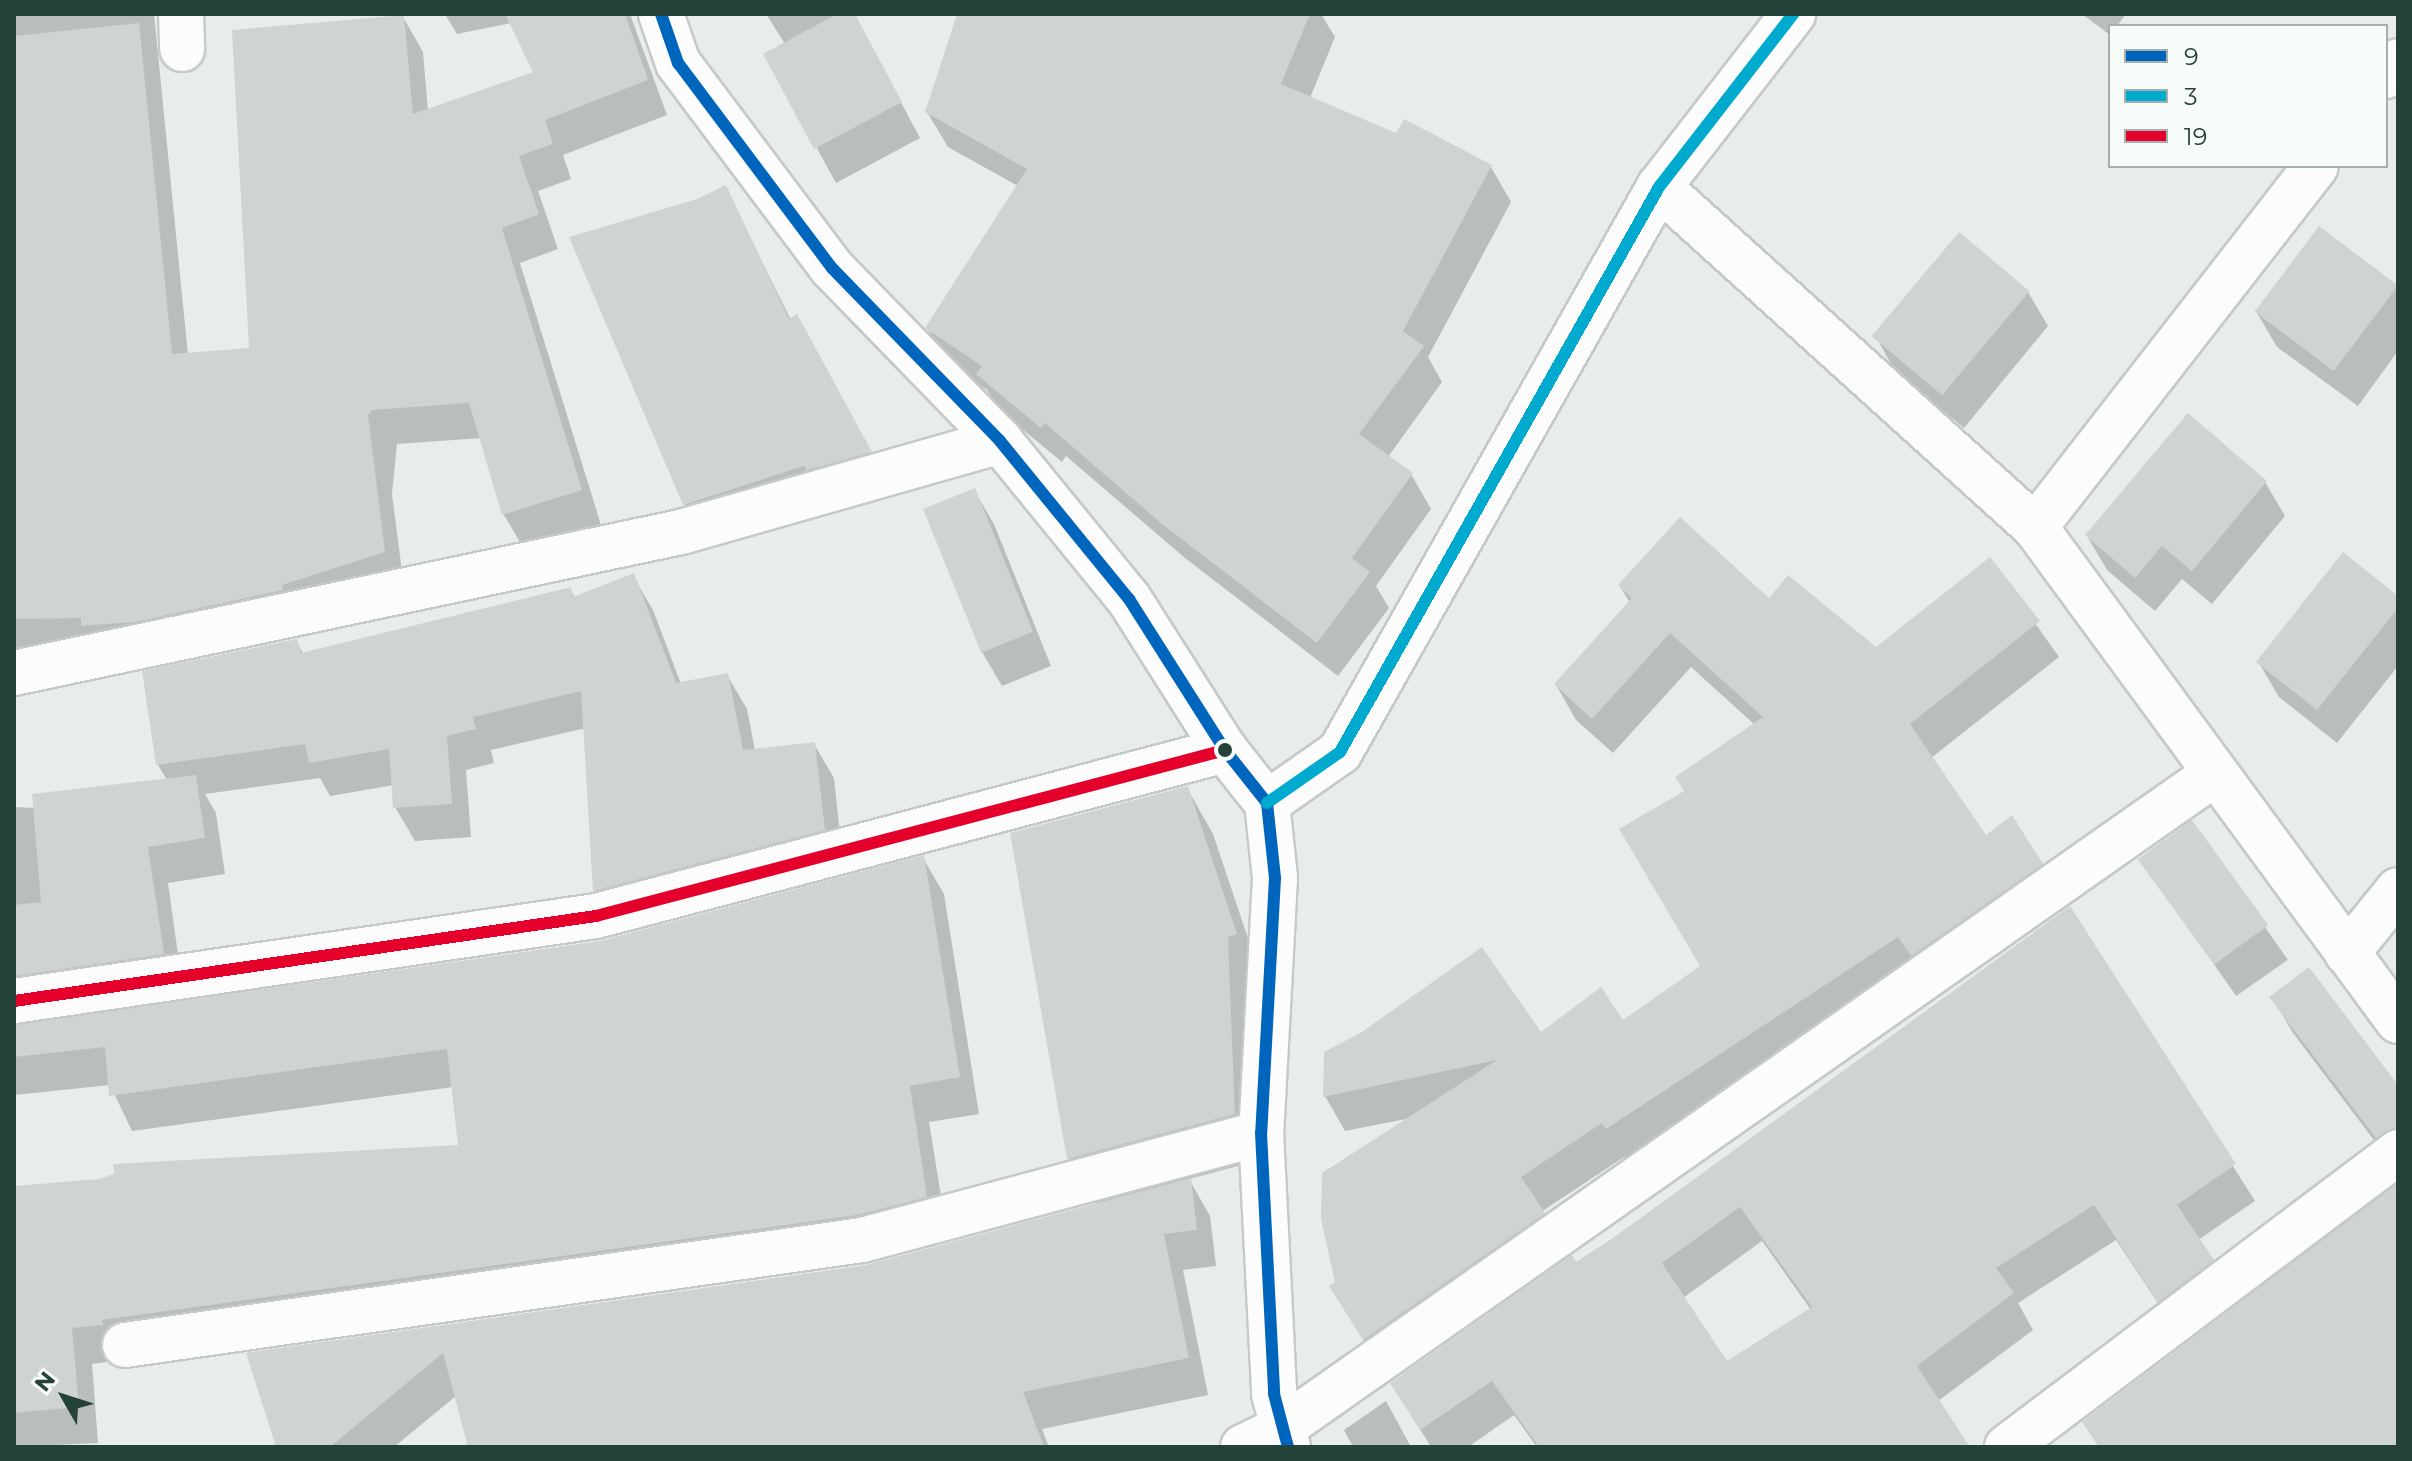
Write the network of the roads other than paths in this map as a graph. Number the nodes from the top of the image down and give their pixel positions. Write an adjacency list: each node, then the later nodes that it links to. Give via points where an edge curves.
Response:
1 (661, 14): 5 (street, via 678,63 832,268)
2 (1793, 14): 4 (street)
3 (2314, 168): 6 (street)
4 (1659, 187): 6 (street); 10 (street, via 1340,752)
5 (1000, 441): 7 (street, via 681,532); 8 (street, via 1129,599)
6 (2035, 527): 9 (street)
7 (14, 673)
8 (1225, 750): 10 (street); 13 (street, via 596,916)
9 (2213, 775): 12 (street); 18 (street)
10 (1267, 803): 15 (street, via 1275,878)
11 (2398, 890): 12 (street)
12 (2347, 953): 14 (street)
13 (14, 1001)
14 (2398, 1021)
15 (1261, 1133): 17 (street, via 862,1240); 18 (street, via 1274,1394)
16 (2398, 1152): 20 (street)
17 (125, 1345)
18 (1285, 1437): 19 (street)
19 (1243, 1447)
20 (2007, 1447)

